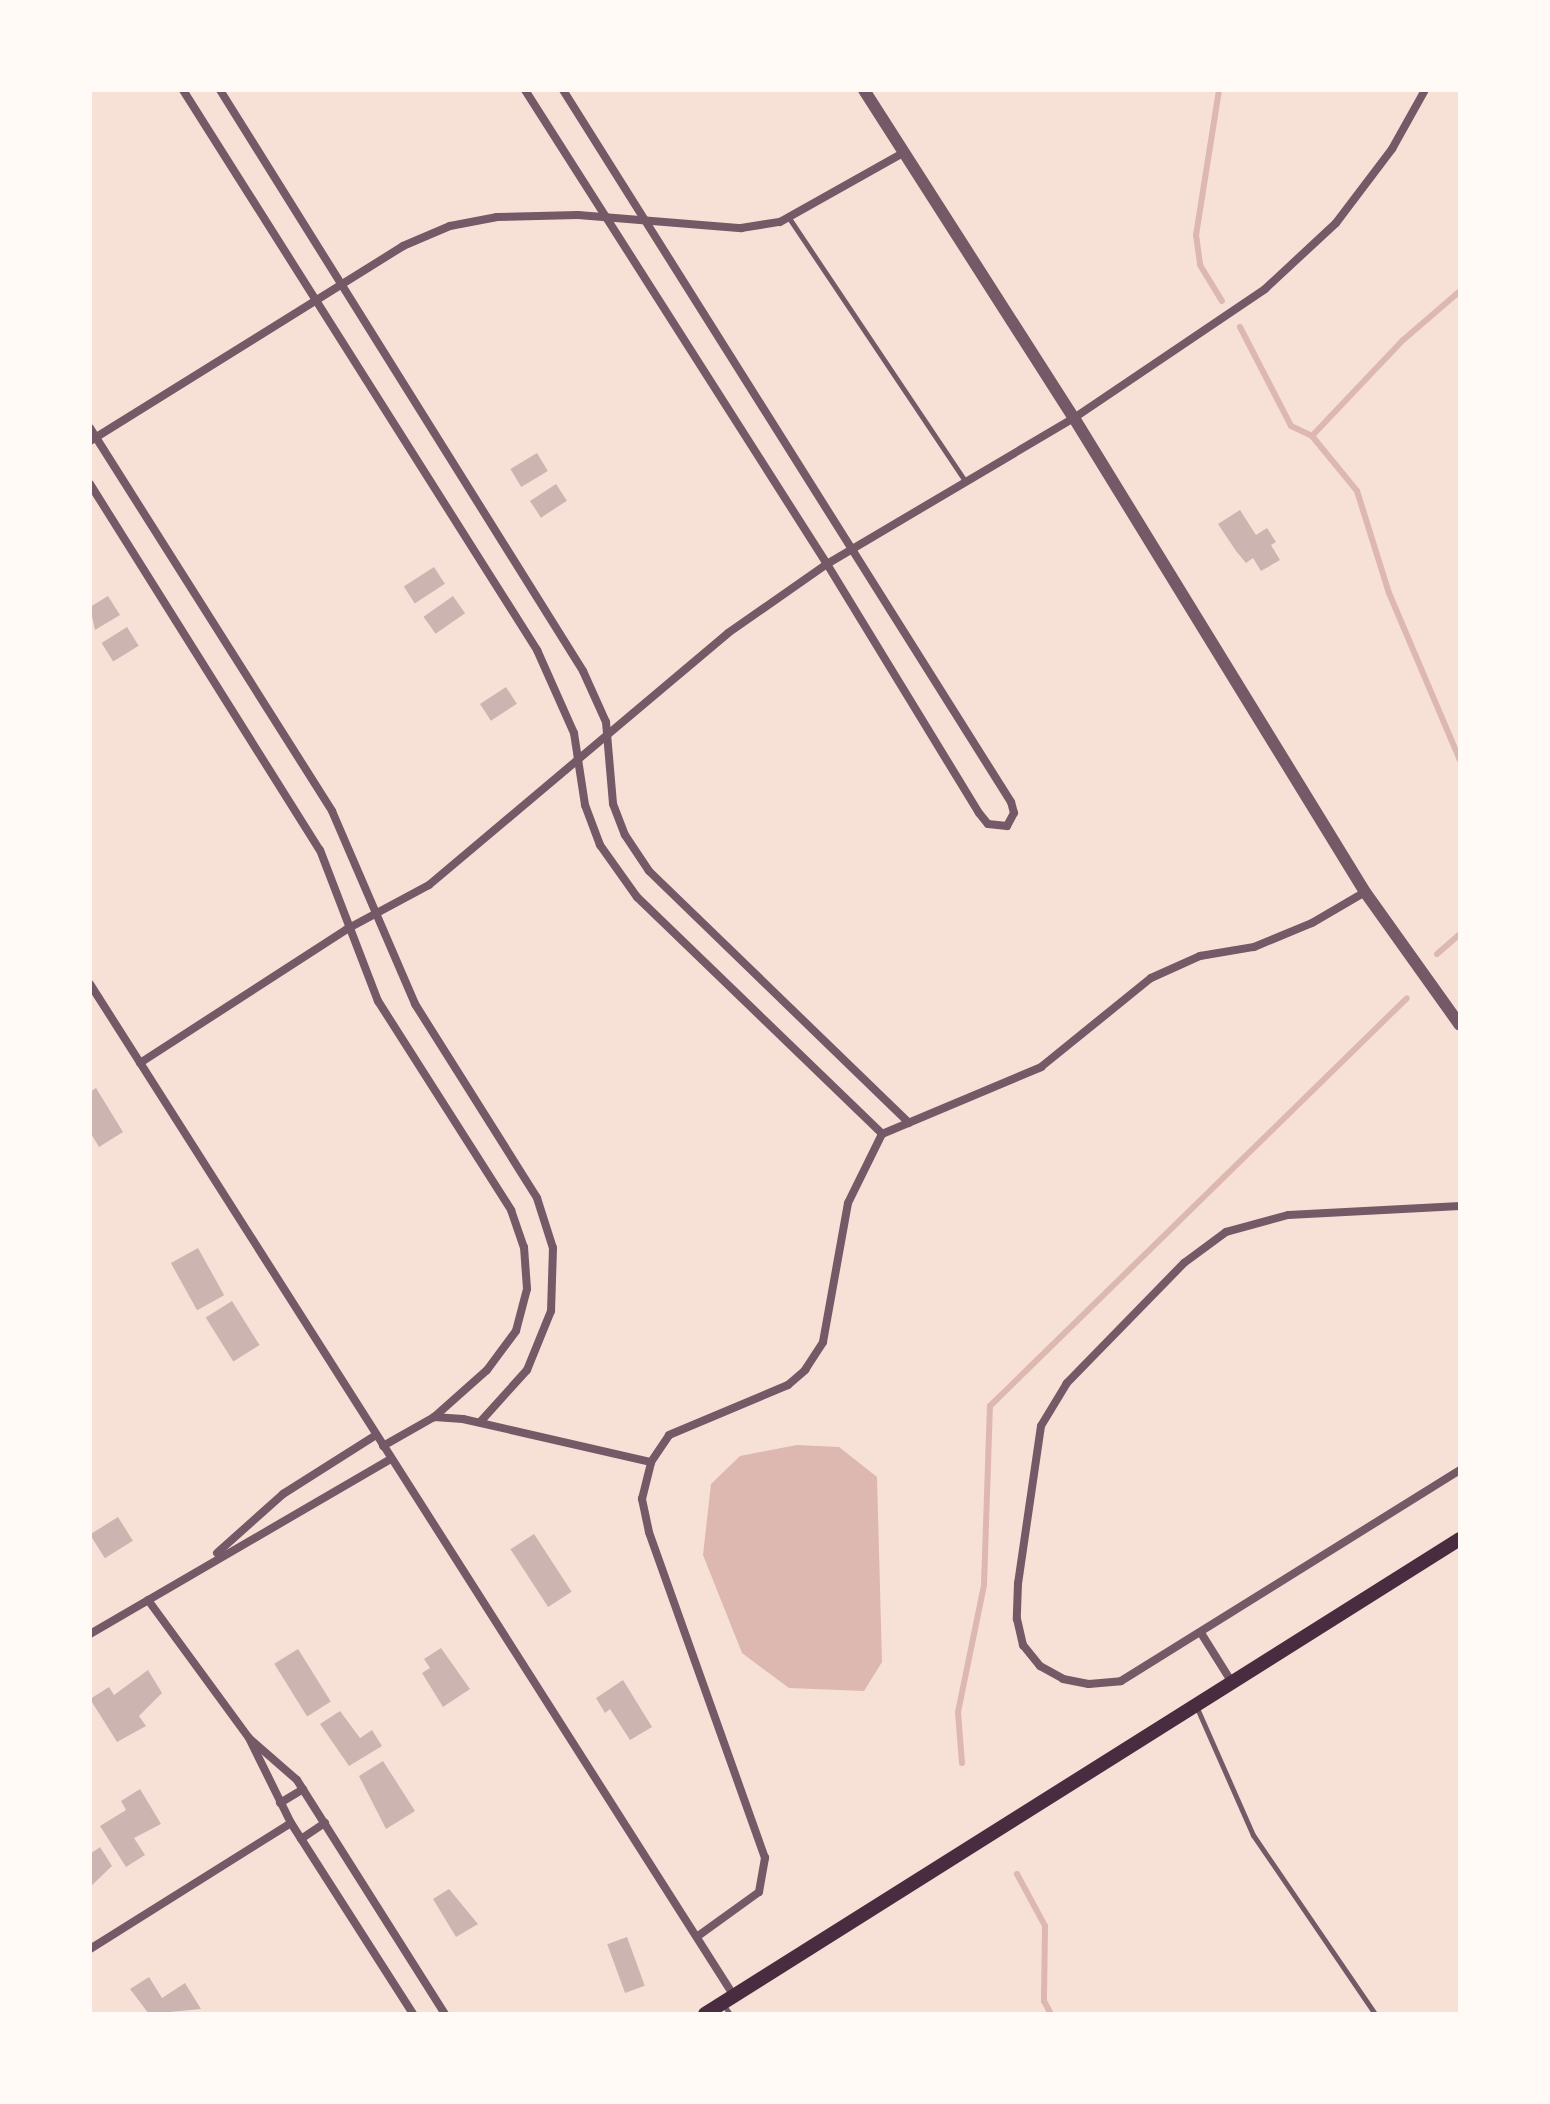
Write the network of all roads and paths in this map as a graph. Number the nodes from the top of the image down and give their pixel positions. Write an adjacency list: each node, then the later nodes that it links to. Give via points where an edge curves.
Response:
1 (183, 90): 12 (street)
2 (220, 90): 11 (street)
3 (525, 90): 9 (street)
4 (563, 90): 10 (street)
5 (864, 90): 7 (street)
6 (1425, 90): 13 (street, via 1392,149 1336,223 1281,275)
7 (903, 153): 8 (street); 13 (street)
8 (789, 218): 10 (street, via 741,228); 16 (lane)
9 (607, 220): 10 (street); 11 (street, via 578,215 497,217 450,226 403,246); 19 (street)
10 (646, 222): 18 (street)
11 (341, 284): 12 (street); 20 (street, via 562,632 598,702)
12 (317, 300): 15 (street); 21 (street, via 537,650 574,733)
13 (1074, 418): 16 (street); 22 (street)
14 (90, 428): 15 (street)
15 (93, 439): 23 (street, via 332,811)
16 (964, 479): 18 (street)
17 (90, 484): 24 (street, via 320,850)
18 (851, 549): 19 (street); 19 (street, via 1011,802 1011,824 1001,829 979,813)
19 (827, 564): 20 (street, via 728,633)
20 (607, 735): 21 (street); 28 (street, via 613,804 625,835 649,871)
21 (575, 763): 23 (street, via 429,885); 29 (street, via 600,845 637,897)
22 (1365, 892): 26 (street); 28 (street, via 1312,923 1254,947 1200,956 1151,978 1041,1067)
23 (376, 914): 24 (street); 32 (street, via 415,1004 537,1198 553,1248 555,1282 542,1343 527,1370)
24 (347, 929): 27 (street); 31 (street, via 378,1001 511,1210 524,1247 527,1289 516,1331 487,1370)
25 (90, 984): 27 (street)
26 (1460, 1025)
27 (140, 1063): 33 (street)
28 (909, 1123): 29 (street)
29 (882, 1134): 36 (street, via 848,1203 823,1342 805,1370 788,1385 669,1435)
30 (1460, 1206): 41 (street, via 1288,1215 1226,1232 1184,1263 1067,1383 1041,1426 1018,1583 1017,1619 1031,1656 1063,1679 1089,1684 1121,1681)
31 (434, 1417): 32 (street); 34 (street)
32 (481, 1421): 36 (street)
33 (376, 1435): 34 (street); 39 (street, via 283,1494)
34 (383, 1446): 35 (street)
35 (391, 1459): 39 (street, via 296,1518); 51 (street)
36 (651, 1462): 51 (street, via 642,1499 649,1532 765,1858 759,1892)
37 (1460, 1470): 41 (street)
38 (1460, 1539): 43 (main road)
39 (210, 1559): 40 (street)
40 (148, 1600): 42 (street); 45 (street)
41 (1201, 1633): 43 (street)
42 (90, 1634)
43 (1234, 1684): 44 (main road)
44 (1197, 1707): 53 (main road); 57 (lane, via 1253,1835)
45 (249, 1738): 46 (street, via 277,1758); 47 (street)
46 (303, 1789): 47 (street); 49 (street)
47 (280, 1803): 48 (street)
48 (291, 1823): 50 (street); 52 (street)
49 (325, 1823): 50 (street); 55 (street)
50 (301, 1839): 54 (street)
51 (698, 1936): 53 (street)
52 (90, 1949)
53 (729, 2004): 56 (main road)
54 (413, 2014)
55 (445, 2014)
56 (705, 2014)
57 (1375, 2014)

